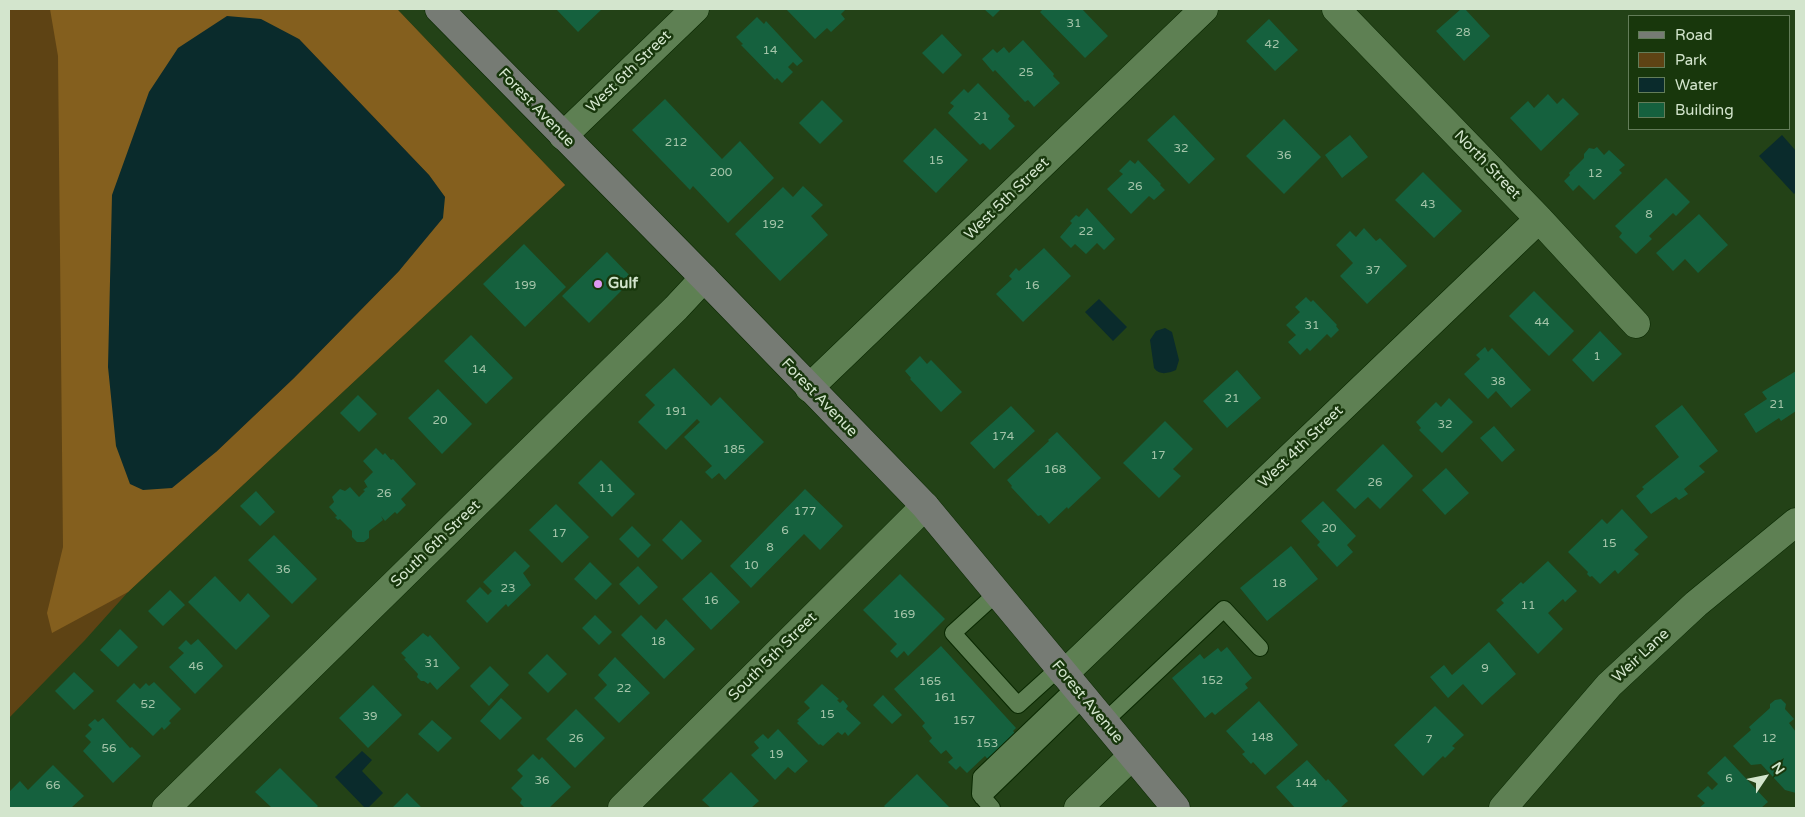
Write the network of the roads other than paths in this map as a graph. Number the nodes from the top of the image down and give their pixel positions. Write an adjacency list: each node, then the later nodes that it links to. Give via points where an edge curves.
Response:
1 (439, 9): 5 (main road, Forest Avenue)
2 (695, 9): 5 (street, West 6th Street)
3 (1204, 9): 9 (street, West 5th Street)
4 (1336, 9): 6 (street, North Street)
5 (563, 136): 7 (main road, Forest Avenue)
6 (1540, 220): 8 (street, North Street); 14 (street, West 4th Street)
7 (704, 278): 9 (main road, Forest Avenue); 18 (street, South 6th Street)
8 (1636, 324)
9 (809, 388): 10 (main road, Forest Avenue)
10 (925, 506): 12 (main road, Forest Avenue); 19 (street, South 5th Street)
11 (1796, 522): 22 (street, Weir Lane, via 1696,604 1609,685)
12 (997, 593): 14 (main road, Forest Avenue); 14 (lane, via 953,633 1018,705)
13 (1260, 648): 15 (lane, via 1224,609)
14 (1070, 682): 15 (main road, Forest Avenue); 17 (lane, via 981,777)
15 (1104, 722): 16 (main road, Forest Avenue)
16 (1132, 756): 20 (street); 21 (main road, Forest Avenue)
17 (987, 802)
18 (166, 808)
19 (622, 808)
20 (1078, 808)
21 (1176, 808)
22 (1503, 808)

